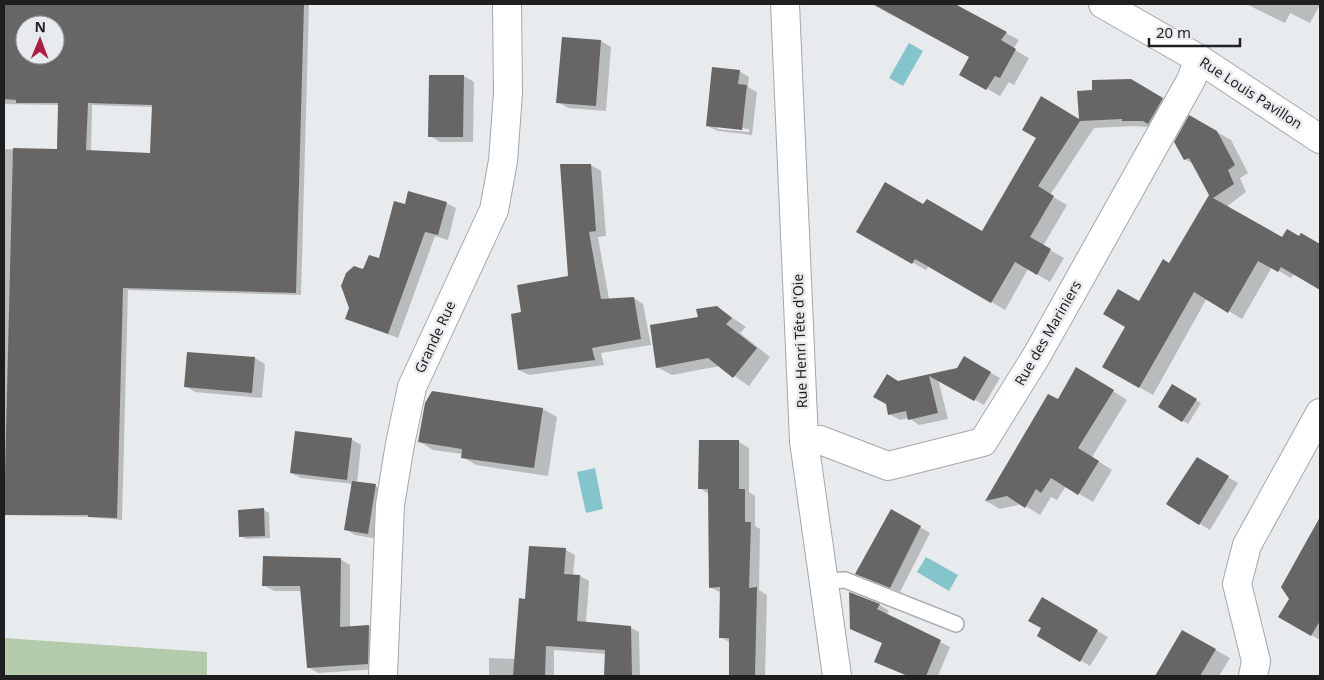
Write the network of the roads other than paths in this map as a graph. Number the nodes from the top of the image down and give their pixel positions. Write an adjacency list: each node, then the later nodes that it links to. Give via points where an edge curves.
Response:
1 (507, 4): 10 (street, Grande Rue, via 508,93 503,161 494,210 412,387 400,444 390,505)
2 (785, 4): 7 (street, Rue Henri Tête d'Oie)
3 (1102, 4): 4 (street, Rue Louis Pavillon)
4 (1199, 59): 5 (street, Rue Louis Pavillon); 7 (street, Rue des Mariniers, via 1191,80 1037,355 983,442 888,466 820,440)
5 (1320, 139)
6 (1320, 413): 12 (street, via 1248,545 1237,584 1256,661)
7 (804, 441): 8 (street, Rue Henri Tête d'Oie)
8 (824, 581): 9 (lane, via 845,580); 11 (street, Rue Henri Tête d'Oie)
9 (956, 624)
10 (383, 676)
11 (837, 676)
12 (1253, 676)

